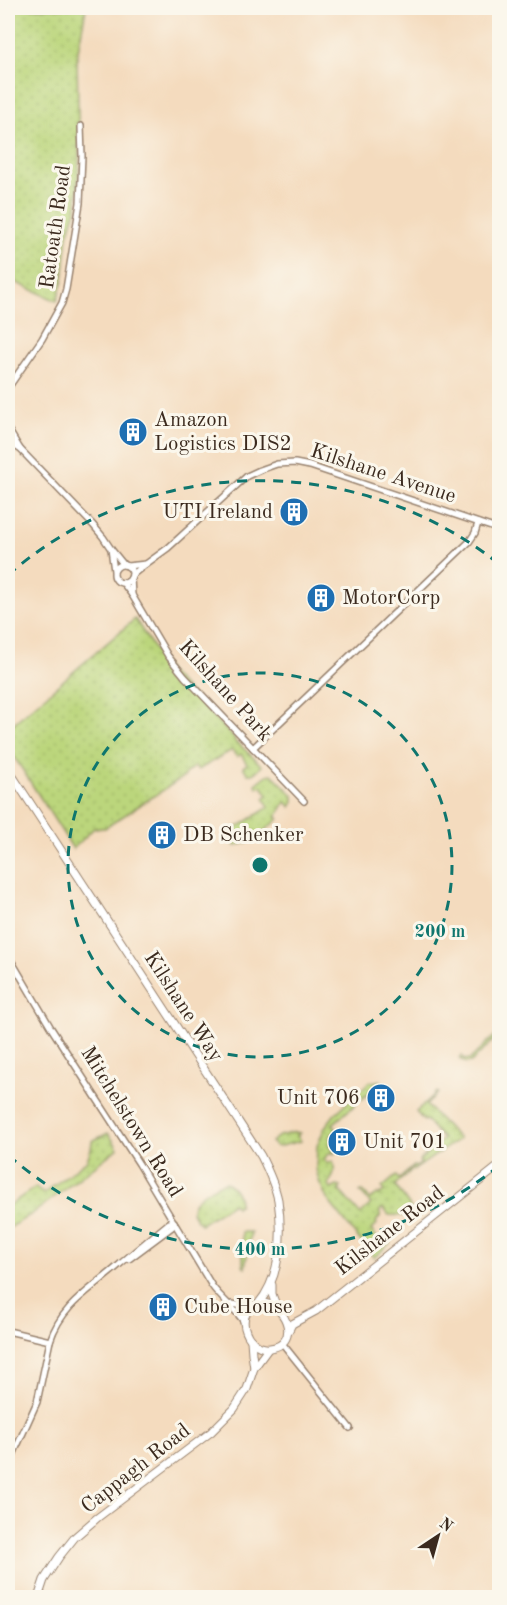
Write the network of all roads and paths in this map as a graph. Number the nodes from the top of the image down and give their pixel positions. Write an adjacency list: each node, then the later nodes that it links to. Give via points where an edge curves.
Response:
1 (81, 126): 2 (street, Ratoath Road, via 80,203 66,289 42,339)
2 (8, 388)
3 (8, 430): 5 (street)
4 (8, 442): 5 (street)
5 (20, 449): 8 (street)
6 (478, 523): 7 (street, Kilshane Avenue); 9 (street, Kilshane Avenue, via 310,466 277,464 247,476); 15 (street, via 469,542)
7 (500, 530)
8 (111, 549): 10 (street); 11 (street)
9 (146, 564): 10 (street); 12 (street, Kilshane Avenue)
10 (125, 566): 11 (street); 12 (street)
11 (114, 571): 13 (street, via 115,579)
12 (132, 576): 13 (street); 14 (street, Kilshane Park)
13 (123, 583): 14 (street, Kilshane Park)
14 (132, 595): 15 (street, Kilshane Park, via 168,656)
15 (253, 748): 17 (street, Kilshane Park)
16 (8, 769): 21 (street, Kilshane Way, via 261,1156 278,1199 280,1241)
17 (304, 801)
18 (8, 954): 20 (street, Mitchelstown Road)
19 (500, 1164): 27 (street, Kilshane Road, via 316,1311)
20 (174, 1222): 22 (street, Mitchelstown Road, via 212,1286); 32 (street, via 70,1306)
21 (272, 1279): 23 (street, Kilshane Way); 25 (street, Kilshane Way)
22 (230, 1304): 24 (street); 28 (street, Mitchelstown Road)
23 (258, 1304): 24 (street); 25 (street)
24 (250, 1307): 28 (street)
25 (277, 1308): 26 (street)
26 (285, 1317): 27 (street); 30 (street)
27 (299, 1319): 30 (street, Kilshane Road)
28 (243, 1322): 31 (street)
29 (8, 1331): 32 (street)
30 (288, 1332): 33 (street)
31 (251, 1340): 34 (street); 35 (street, Cappagh Road)
32 (50, 1341): 37 (street, via 37,1402)
33 (282, 1343): 34 (street); 36 (street)
34 (268, 1349): 35 (street, Cappagh Road)
35 (254, 1368): 38 (street, Cappagh Road, via 243,1397 224,1421 75,1537 44,1580)
36 (350, 1428)
37 (8, 1466)
38 (38, 1598)

